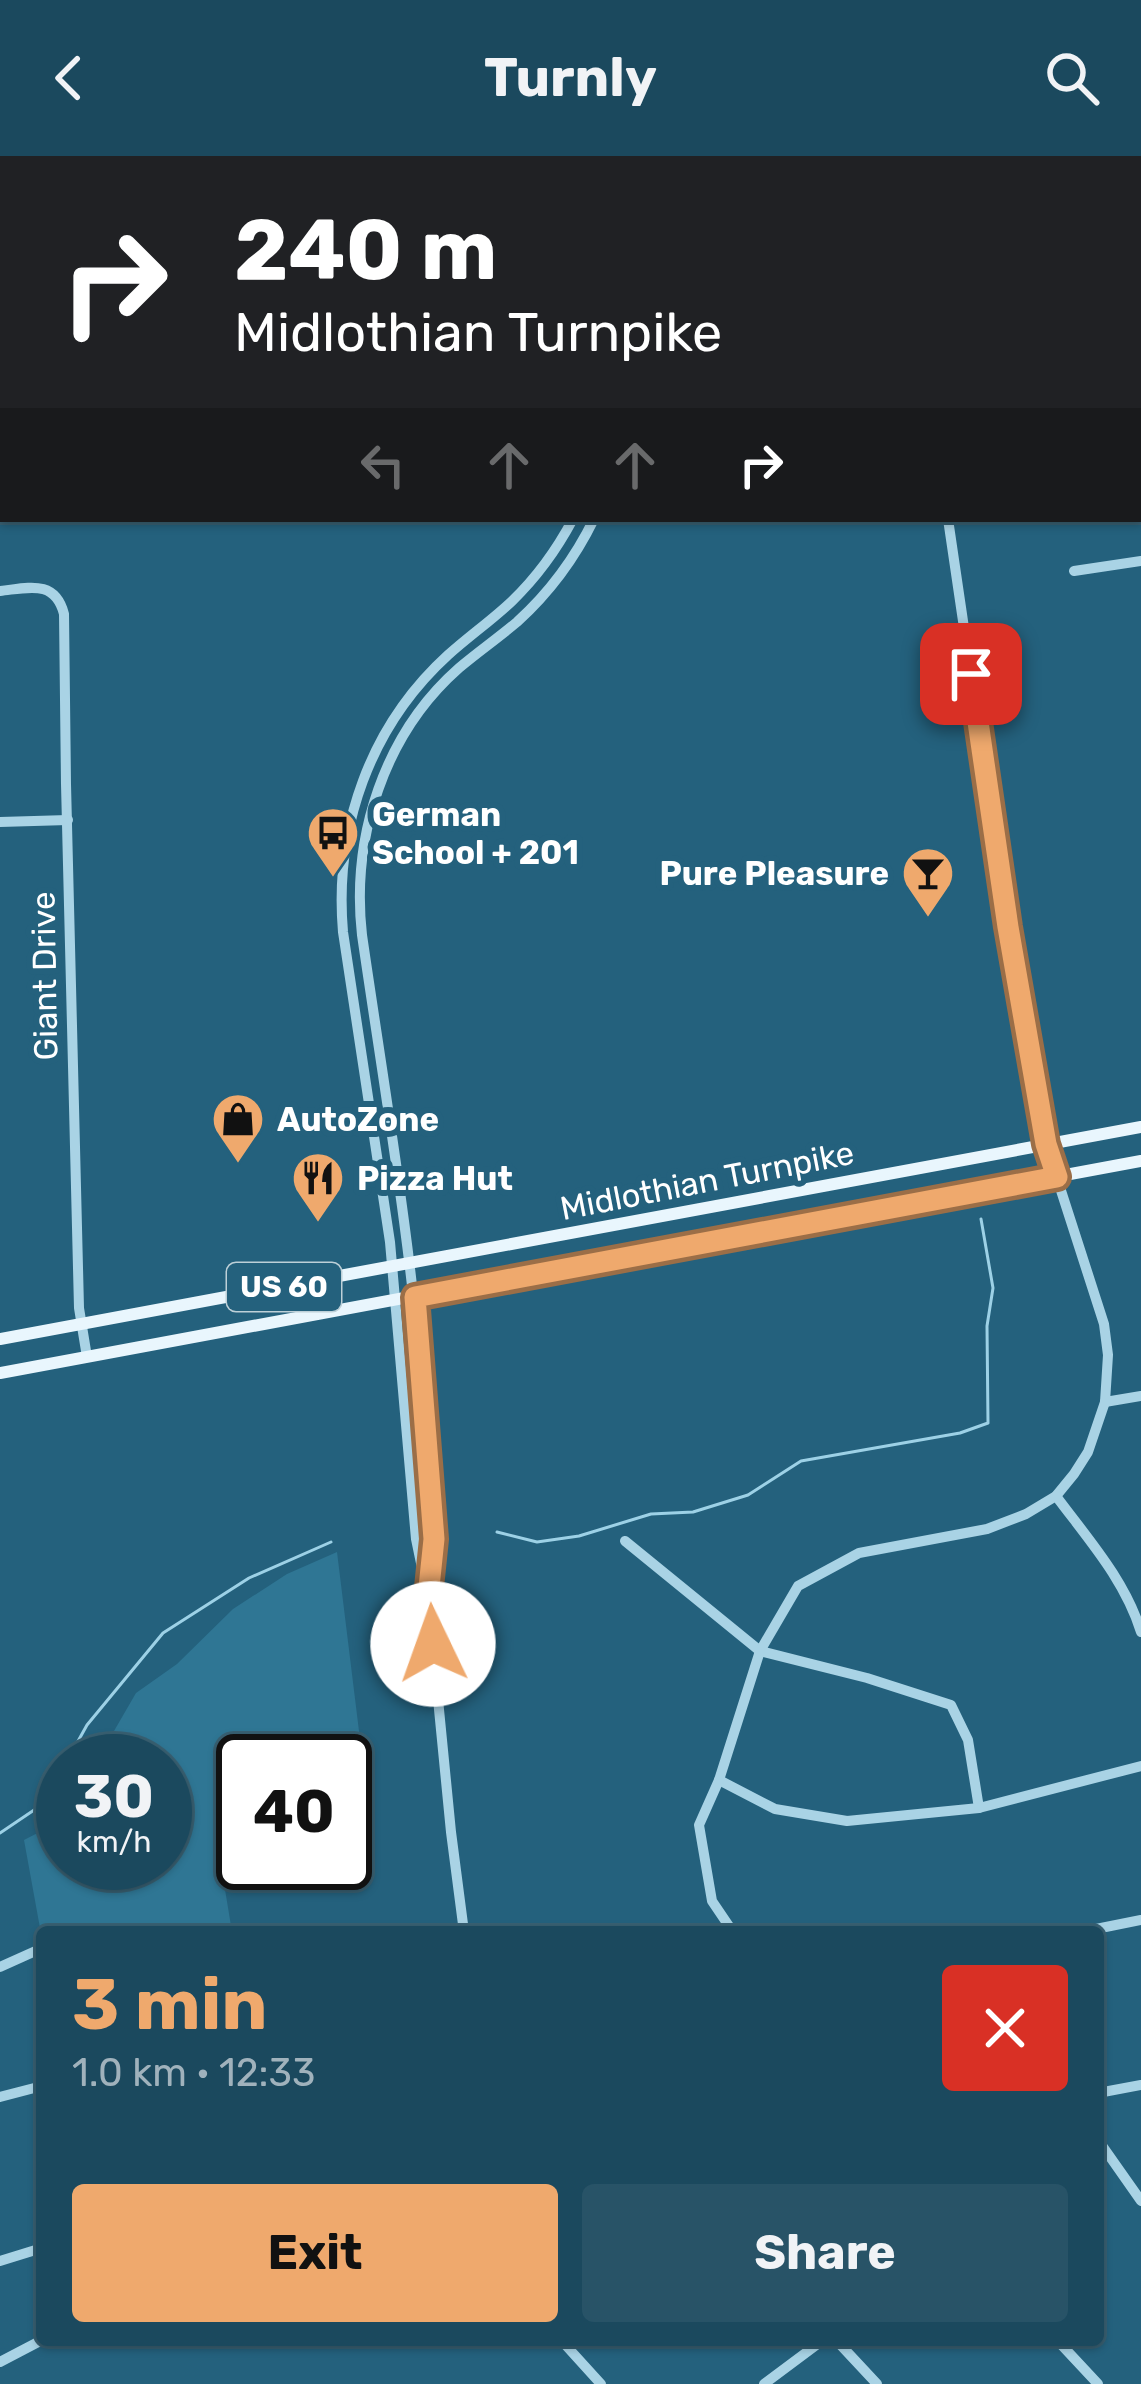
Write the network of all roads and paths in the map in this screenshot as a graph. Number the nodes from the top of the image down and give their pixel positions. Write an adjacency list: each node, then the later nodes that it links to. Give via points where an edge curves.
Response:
1 (571, 522): 10 (street, via 522,592 416,688 372,758 343,861)
2 (591, 522): 9 (street, via 541,598 436,692 388,765 361,865)
3 (948, 522): 12 (street)
4 (1141, 561): 5 (street)
5 (1074, 571)
6 (0, 591): 7 (street, Giant Drive, via 34,587 62,603)
7 (68, 820): 8 (street); 19 (street, Giant Drive)
8 (0, 821)
9 (368, 970): 10 (street); 15 (street)
10 (350, 972): 16 (street)
11 (1141, 1127): 12 (main road, Midlothian Turnpike / US 60)
12 (1046, 1144): 14 (street); 15 (main road, Midlothian Turnpike / US 60)
13 (1141, 1161): 14 (main road, Midlothian Turnpike / US 60)
14 (1057, 1177): 17 (main road, Midlothian Turnpike / US 60); 24 (street, via 1104,1324)
15 (412, 1263): 16 (main road, Midlothian Turnpike / US 60); 17 (street)
16 (393, 1267): 18 (street); 19 (main road, Midlothian Turnpike / US 60)
17 (415, 1297): 18 (main road, Midlothian Turnpike / US 60); 27 (street, via 434,1539)
18 (397, 1300): 21 (main road, Midlothian Turnpike / US 60); 27 (street)
19 (81, 1324): 20 (main road, Midlothian Turnpike / US 60); 21 (street, Giant Drive)
20 (0, 1339)
21 (87, 1357): 22 (main road, Midlothian Turnpike / US 60)
22 (0, 1373)
23 (1141, 1396): 24 (street)
24 (1105, 1402): 25 (street, via 1088,1452)
25 (1055, 1496): 28 (street, via 1118,1580); 29 (street, via 1000,1525 859,1553 798,1586)
26 (625, 1541): 29 (street)
27 (428, 1597): 34 (street)
28 (1141, 1632)
29 (760, 1651): 31 (street); 32 (street, via 951,1706 968,1740)
30 (1141, 1766): 32 (street)
31 (718, 1780): 32 (street, via 775,1809 847,1821); 35 (street, via 699,1825 712,1901)
32 (980, 1808)
33 (1141, 1920): 36 (street)
34 (463, 1926)
35 (730, 1926)
36 (1104, 1927)
37 (36, 1950): 38 (street)
38 (0, 1966)
39 (1141, 2085): 41 (street)
40 (36, 2088): 42 (street)
41 (1104, 2091)
42 (0, 2097)
43 (1104, 2144): 44 (street)
44 (1141, 2200)
45 (36, 2250): 46 (street)
46 (0, 2260)
47 (36, 2343): 52 (street)
48 (567, 2346): 53 (street)
49 (815, 2346): 54 (street)
50 (842, 2346): 55 (street)
51 (1062, 2346): 56 (street)
52 (0, 2362)
53 (602, 2384)
54 (764, 2384)
55 (877, 2384)
56 (1097, 2384)

